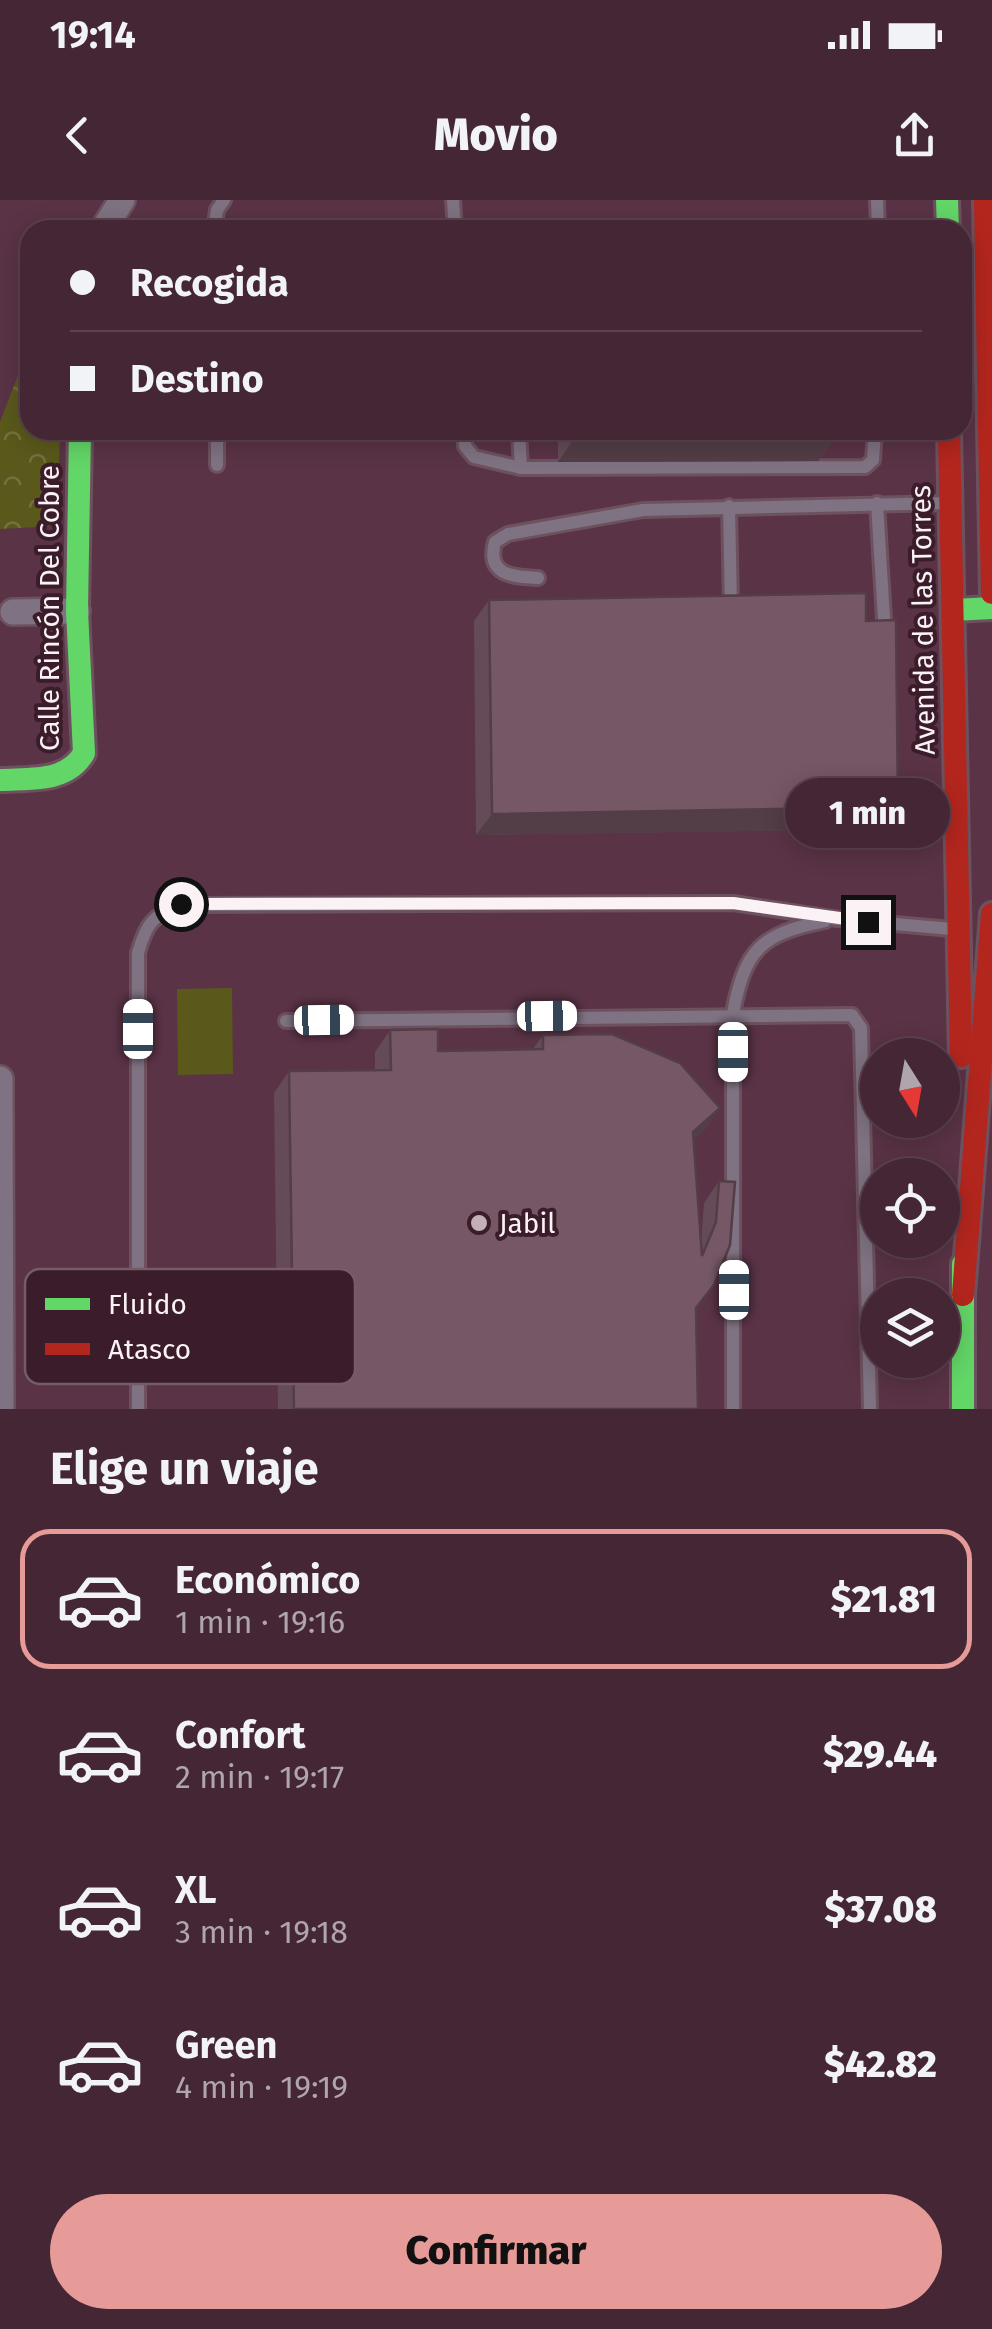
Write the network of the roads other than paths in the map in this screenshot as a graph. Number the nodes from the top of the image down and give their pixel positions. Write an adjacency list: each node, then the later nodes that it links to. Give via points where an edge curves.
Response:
1 (987, 212): 14 (main road)
2 (80, 440): 18 (main road, Calle Rincón Del Cobre)
3 (217, 440): 8 (lane)
4 (465, 440): 9 (lane, via 474,456)
5 (519, 440): 9 (lane)
6 (874, 440): 9 (lane, via 873,460 864,467)
7 (949, 440): 10 (main road, Avenida de las Torres)
8 (217, 465)
9 (521, 468)
10 (950, 502): 11 (lane); 17 (main road, Avenida de las Torres)
11 (877, 503): 12 (lane); 20 (lane)
12 (729, 506): 13 (lane, via 608,515 494,542 497,570); 15 (lane)
13 (538, 578)
14 (992, 592)
15 (731, 607)
16 (992, 608): 17 (main road)
17 (954, 610): 26 (main road, Avenida de las Torres)
18 (77, 611): 19 (street); 21 (main road, Calle Rincón Del Cobre, via 82,761 64,774)
19 (13, 612)
20 (886, 644)
21 (0, 780)
22 (894, 783): 23 (lane)
23 (897, 823)
24 (992, 914): 32 (main road, via 981,992 974,1201)
25 (838, 919): 26 (lane); 27 (lane, via 789,928 756,950 740,976); 31 (lane, via 733,903 181,904 156,914 138,953)
26 (960, 930): 32 (main road, Avenida de las Torres)
27 (733, 1013): 28 (lane); 34 (lane); 35 (lane, via 852,1014 859,1021)
28 (286, 1021)
29 (0, 1079): 30 (street)
30 (1, 1237): 33 (street)
31 (138, 1269)
32 (963, 1295): 36 (main road, Avenida de las Torres)
33 (0, 1409)
34 (734, 1409)
35 (870, 1409)
36 (963, 1409)

